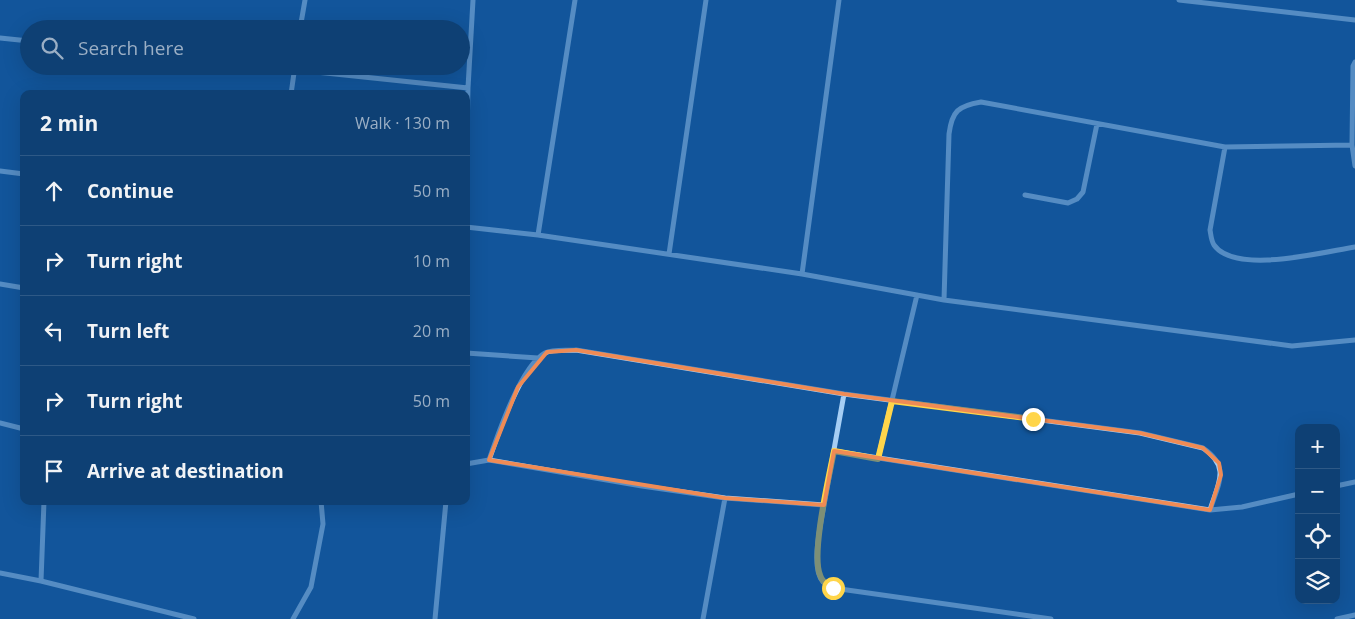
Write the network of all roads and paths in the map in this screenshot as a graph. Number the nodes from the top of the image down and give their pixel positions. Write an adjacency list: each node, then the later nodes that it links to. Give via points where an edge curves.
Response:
1 (305, 0): 7 (street)
2 (473, 0): 11 (street)
3 (575, 0): 26 (street)
4 (706, 0): 28 (street)
5 (839, 0): 29 (street)
6 (1179, 0): 8 (street)
7 (302, 20)
8 (1355, 20)
9 (0, 38): 10 (street)
10 (20, 40)
11 (470, 53)
12 (1355, 65): 19 (street)
13 (293, 75): 17 (street)
14 (355, 75): 16 (street)
15 (469, 75): 16 (street)
16 (468, 88)
17 (291, 90)
18 (1097, 124): 20 (street); 24 (street, via 1083,192 1077,199 1068,203); 33 (street, via 981,102 958,109 949,134)
19 (1352, 145): 20 (street); 21 (street)
20 (1225, 147): 27 (street, via 1210,230 1215,246 1225,254 1268,261)
21 (1355, 166)
22 (0, 171): 23 (street)
23 (20, 174)
24 (1024, 195)
25 (470, 226): 26 (street)
26 (538, 235): 28 (street)
27 (1355, 247)
28 (669, 254): 29 (street)
29 (802, 274): 32 (street)
30 (0, 284): 31 (street)
31 (20, 287)
32 (917, 295): 33 (street); 38 (street)
33 (944, 300): 34 (street, via 1292,346)
34 (1355, 340)
35 (470, 353): 36 (street)
36 (538, 358): 37 (street, via 547,352 576,350); 43 (street, via 518,387)
37 (844, 394): 38 (street); 41 (street)
38 (892, 401): 42 (street); 53 (street, via 1140,434 1203,448 1219,464 1221,475)
39 (0, 423): 40 (street)
40 (20, 428)
41 (834, 451): 42 (street); 52 (street)
42 (878, 459): 53 (street)
43 (489, 460): 44 (street); 48 (street)
44 (470, 463)
45 (1355, 482): 46 (street)
46 (1340, 485)
47 (1295, 495): 53 (street, via 1242,507)
48 (725, 498): 52 (street); 60 (street)
49 (44, 505): 55 (street)
50 (321, 505): 58 (street, via 323,524 311,587)
51 (446, 505): 59 (street)
52 (824, 505): 61 (street, via 816,560 823,582 833,588)
53 (1210, 510)
54 (0, 573): 55 (street)
55 (41, 581): 57 (street)
56 (1355, 615): 62 (street)
57 (194, 619)
58 (293, 619)
59 (435, 619)
60 (703, 619)
61 (1051, 619)
62 (1337, 619)

